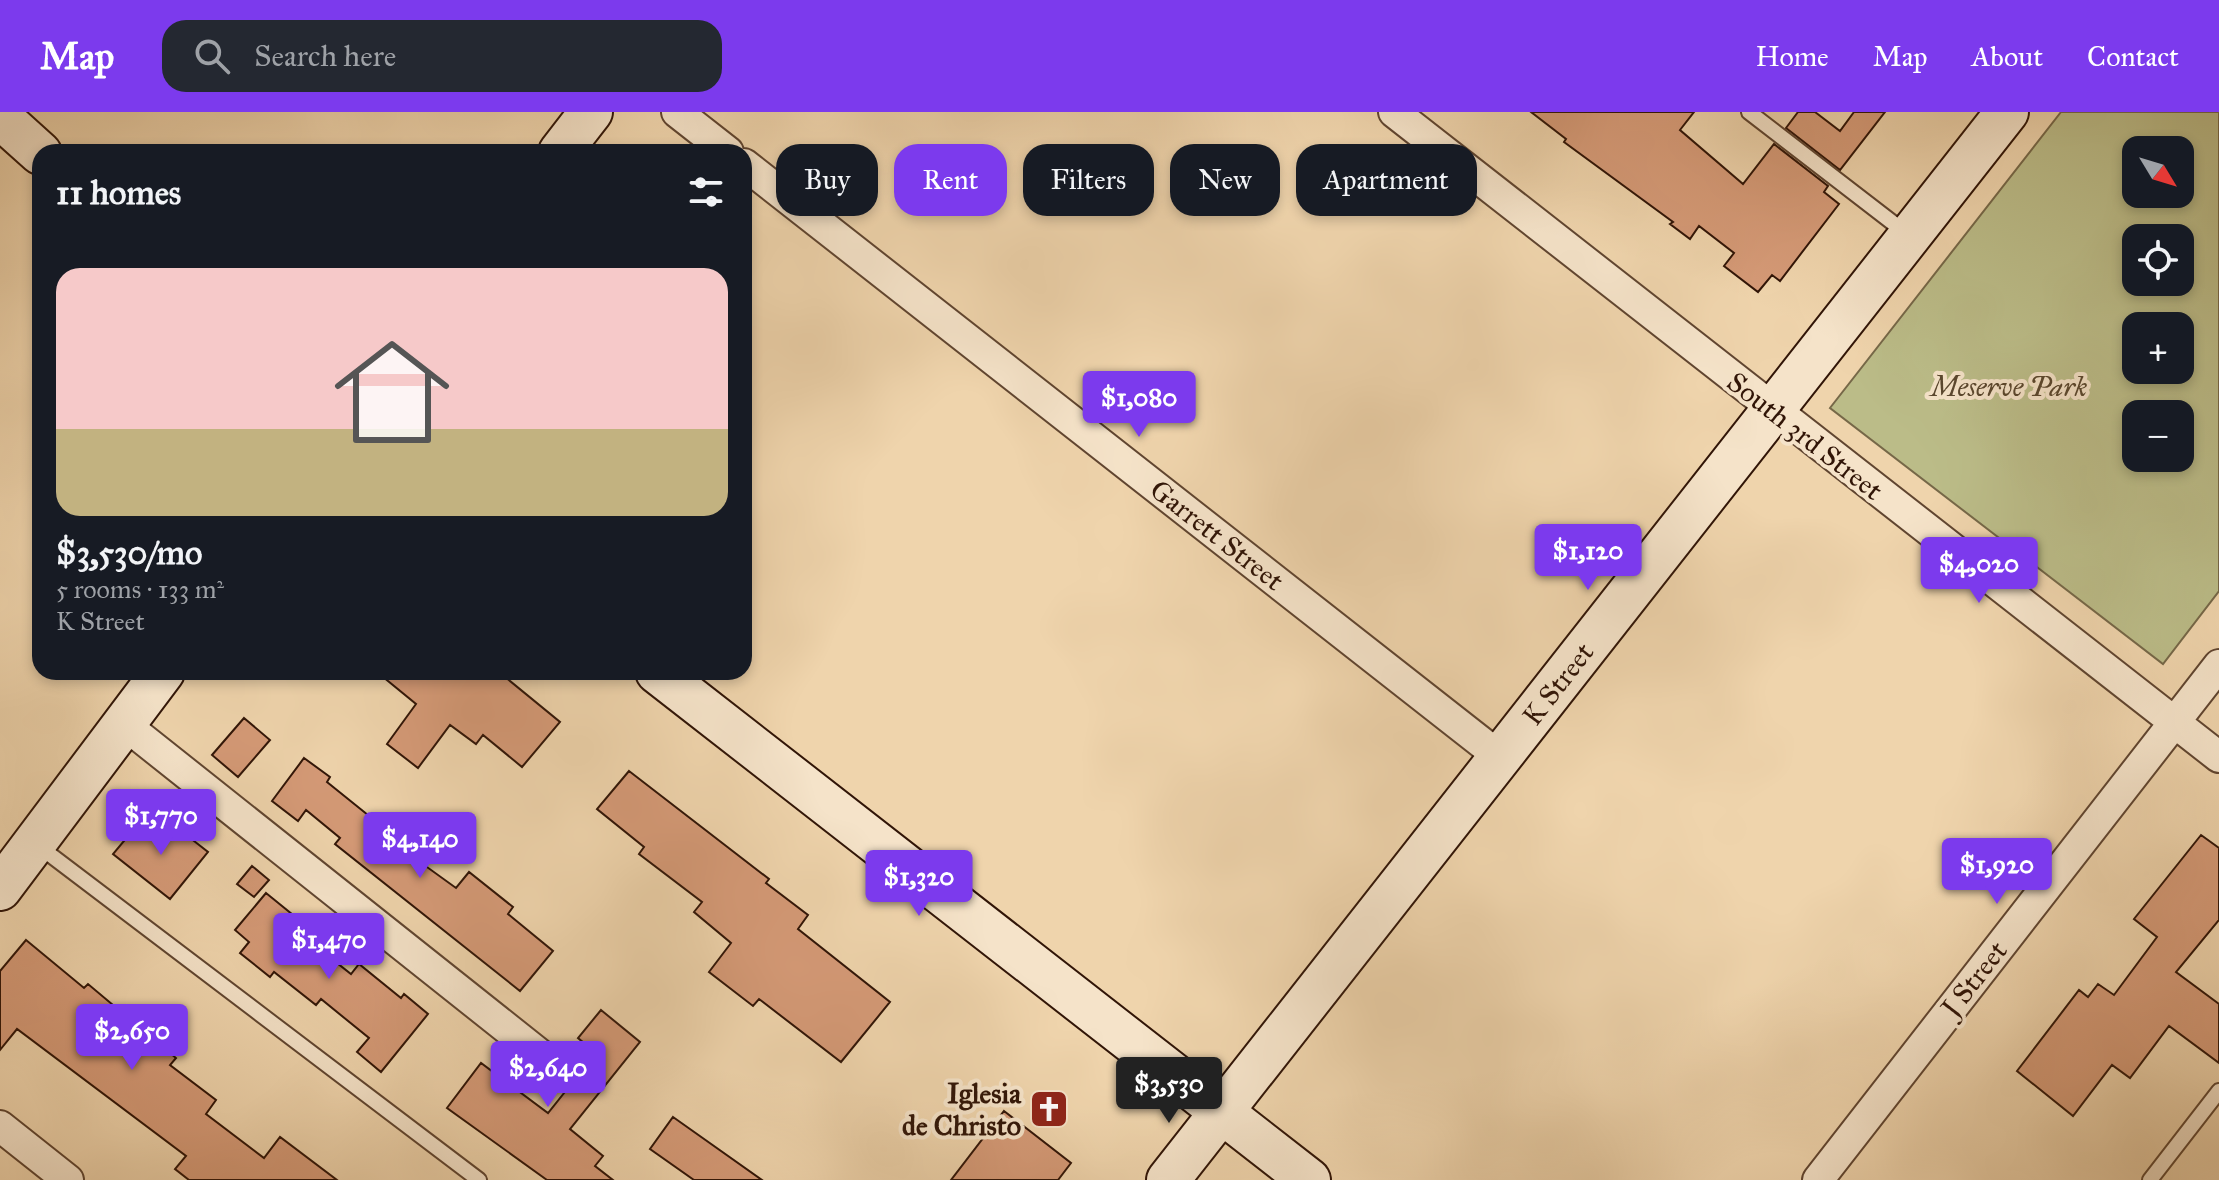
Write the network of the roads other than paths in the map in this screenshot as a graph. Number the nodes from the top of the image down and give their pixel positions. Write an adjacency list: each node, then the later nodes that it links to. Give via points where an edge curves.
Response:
1 (591, 112): 7 (street)
2 (677, 112): 8 (street)
3 (1394, 112): 12 (street, South 3rd Street)
4 (1749, 112): 11 (lane)
5 (2007, 112): 11 (street, K Street)
6 (0, 117): 9 (street)
7 (566, 144)
8 (718, 144)
9 (32, 146)
10 (752, 170): 18 (street, Garrett Street)
11 (1910, 235): 12 (street, K Street)
12 (1772, 411): 16 (street, South 3rd Street); 18 (street, K Street)
13 (2219, 665): 16 (street, J Street)
14 (157, 680): 17 (street)
15 (667, 680): 24 (street)
16 (2175, 722): 19 (street, South 3rd Street); 30 (street, J Street)
17 (124, 724): 20 (street); 22 (street)
18 (1500, 757): 24 (street, K Street)
19 (2219, 757)
20 (35, 843): 21 (street); 27 (lane)
21 (0, 889)
22 (548, 1061)
23 (2219, 1091): 31 (lane)
24 (1221, 1112): 28 (street, K Street); 29 (street)
25 (0, 1126): 26 (street)
26 (68, 1180)
27 (479, 1180)
28 (1168, 1180)
29 (1309, 1180)
30 (1818, 1180)
31 (2150, 1180)

